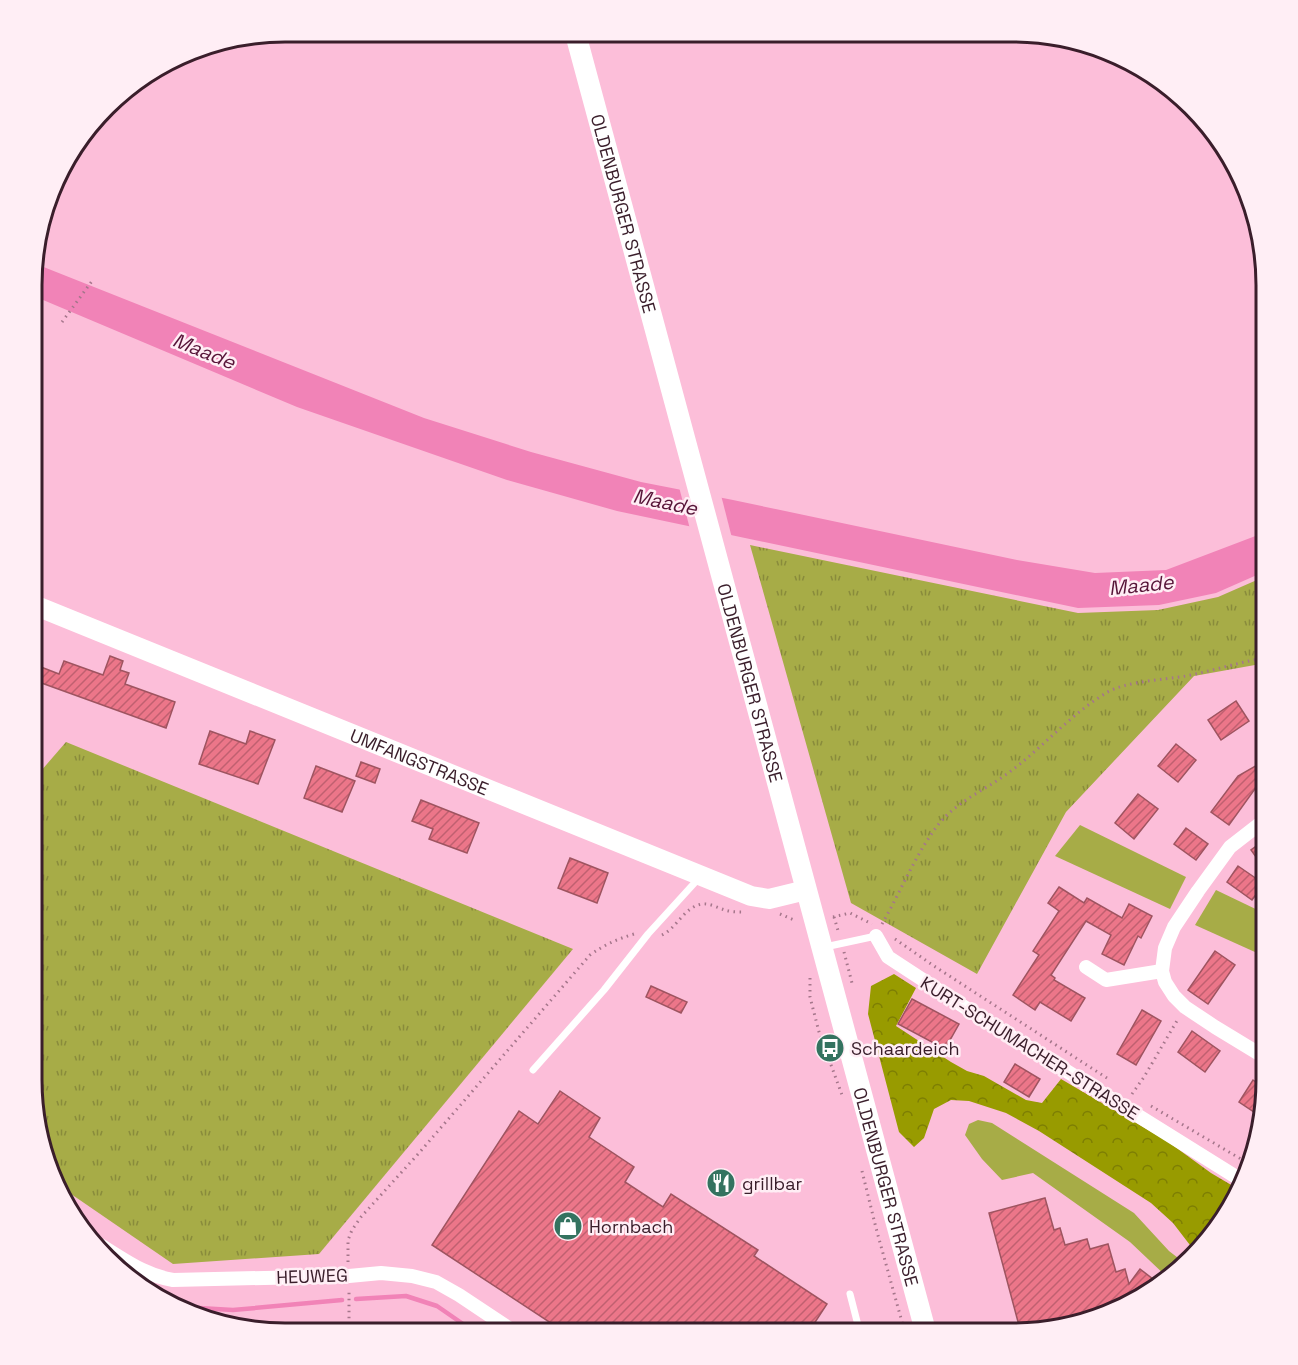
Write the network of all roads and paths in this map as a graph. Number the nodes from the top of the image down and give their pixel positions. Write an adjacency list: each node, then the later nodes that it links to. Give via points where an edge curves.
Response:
1 (578, 42): 8 (main road, OLDENBURGER STRASSE)
2 (92, 281): 3 (path)
3 (62, 321)
4 (42, 607): 7 (street, UMFANGSTRASSE)
5 (1256, 660): 10 (path, via 1108,692 939,824 879,928 849,913)
6 (1256, 827): 16 (street, via 1230,847 1174,927 1165,948)
7 (700, 876): 8 (street, UMFANGSTRASSE, via 769,899); 11 (lane)
8 (806, 890): 10 (main road, OLDENBURGER STRASSE)
9 (749, 912): 11 (path, via 701,904 684,914 664,936)
10 (814, 923): 13 (main road, OLDENBURGER STRASSE)
11 (648, 934): 19 (lane); 28 (path, via 618,939 590,956 361,1217 348,1240)
12 (882, 935): 13 (lane); 20 (path); 26 (street, KURT-SCHUMACHER-STRASSE, via 888,957)
13 (821, 948): 34 (main road, OLDENBURGER STRASSE)
14 (1086, 967): 16 (street, via 1106,980)
15 (808, 970): 22 (path, via 819,1032)
16 (1162, 971): 17 (street, via 1165,982)
17 (1185, 1007): 18 (street); 21 (path)
18 (1256, 1052)
19 (533, 1070)
20 (1113, 1082)
21 (1132, 1094)
22 (846, 1104)
23 (1151, 1105): 24 (path)
24 (1242, 1160)
25 (862, 1172): 33 (path)
26 (1236, 1177)
27 (116, 1255): 28 (street, HEUWEG, via 146,1273 173,1280)
28 (349, 1276): 30 (path); 31 (street, HEUWEG, via 381,1273 436,1282)
29 (850, 1294): 32 (lane)
30 (349, 1323)
31 (501, 1323)
32 (857, 1323)
33 (902, 1323)
34 (923, 1323)

